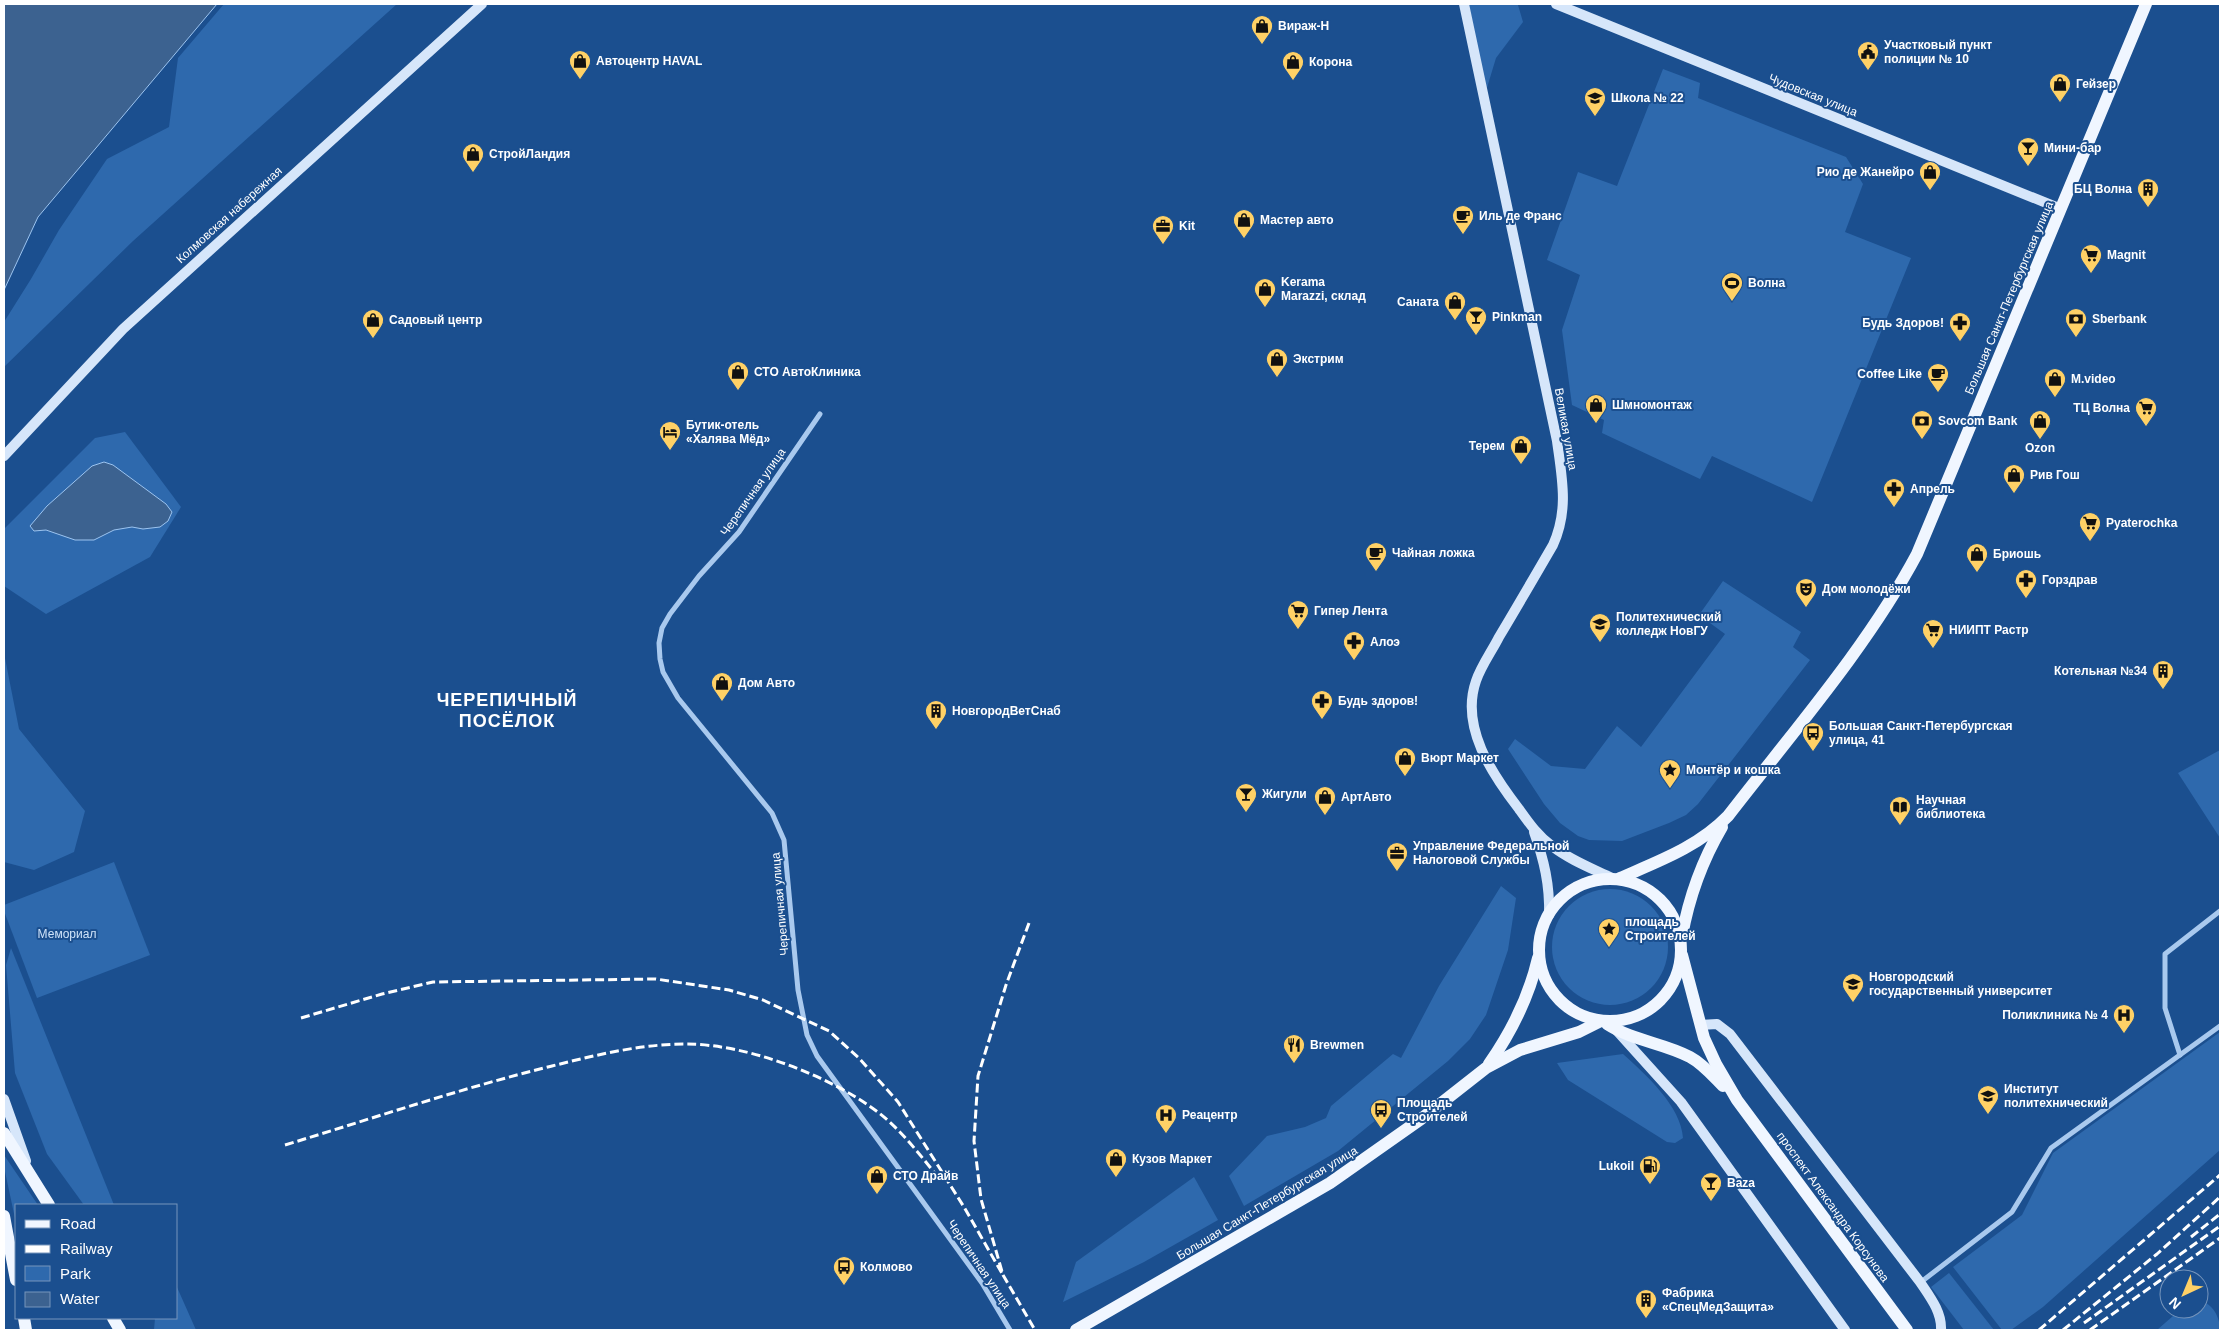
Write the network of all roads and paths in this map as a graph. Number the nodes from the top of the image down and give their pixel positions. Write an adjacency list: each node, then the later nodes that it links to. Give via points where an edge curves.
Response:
1 (482, 4): 7 (main road, Колмовская набережная, via 123,329)
2 (1464, 4): 9 (main road, Великая улица, via 1557,441 1563,484 1564,513 1560,529 1478,675 1472,702 1476,730 1486,759 1506,793)
3 (1556, 4): 5 (main road, Чудовская улица)
4 (2146, 4): 5 (main road, Большая Санкт-Петербургская улица)
5 (2061, 209): 8 (main road, Большая Санкт-Петербургская улица, via 1912,564 1856,648)
6 (820, 414): 30 (street, Черепичная улица, via 739,532 670,614 662,628 660,659 663,672 678,698 772,813 784,840 798,990 807,1035 817,1056 966,1260)
7 (4, 456)
8 (1728, 816): 10 (main road, Большая Санкт-Петербургская улица, via 1685,850); 13 (main road, Большая Санкт-Петербургская улица, via 1690,896)
9 (1533, 828): 10 (main road, via 1573,860); 12 (main road, via 1547,873)
10 (1616, 878): 12 (main road, via 1593,879 1580,884 1558,901); 13 (main road, via 1639,883 1657,895 1674,918)
11 (2220, 911): 18 (street, via 2165,954 2165,1008)
12 (1548, 915): 14 (main road)
13 (1681, 947): 15 (main road, via 1680,962 1672,983 1656,1003 1633,1018); 16 (main road, проспект Александра Корсунова)
14 (1539, 952): 15 (main road, via 1543,977 1558,1000 1570,1010); 19 (main road, Большая Санкт-Петербургская улица, via 1520,1012)
15 (1607, 1025): 19 (main road, Большая Санкт-Петербургская улица, via 1520,1050); 21 (main road, проспект Александра Корсунова, via 1692,1058); 32 (main road, via 1676,1096)
16 (1700, 1025): 21 (main road, проспект Александра Корсунова, via 1709,1051); 27 (main road, via 1717,1024 1730,1034)
17 (2220, 1026): 18 (street)
18 (2180, 1055): 27 (street, via 2051,1148 2012,1212)
19 (1486, 1068): 31 (main road, Большая Санкт-Петербургская улица, via 1413,1125 1330,1183)
20 (4, 1099): 23 (main road)
21 (1737, 1100): 33 (main road, проспект Александра Корсунова)
22 (4, 1133): 23 (main road)
23 (31, 1174): 24 (main road)
24 (48, 1204)
25 (4, 1216): 26 (main road)
26 (15, 1275)
27 (1920, 1282): 34 (main road, via 1936,1309)
28 (114, 1319): 29 (main road)
29 (120, 1330)
30 (1010, 1330)
31 (1076, 1330)
32 (1845, 1330)
33 (1907, 1330)
34 (1941, 1330)

